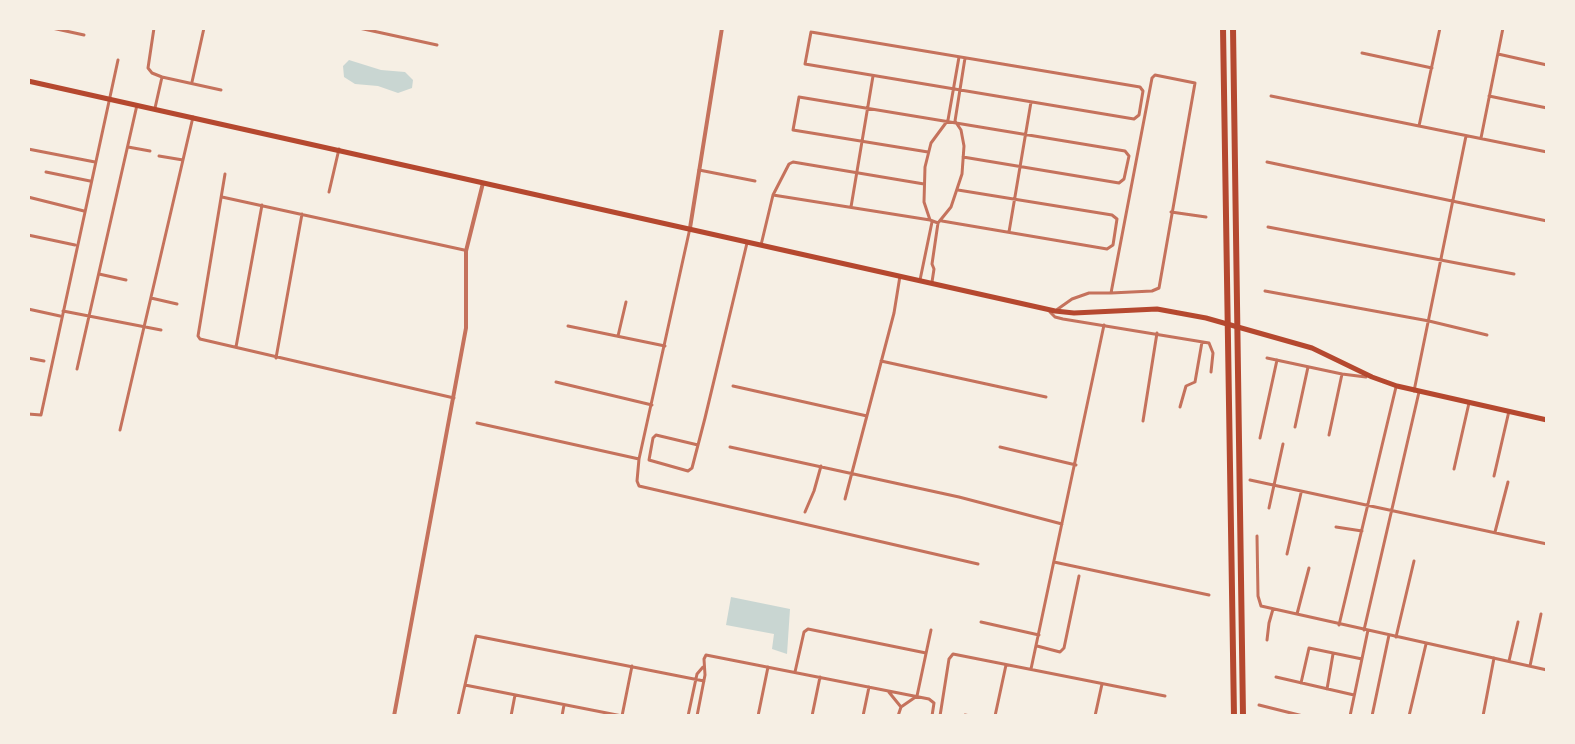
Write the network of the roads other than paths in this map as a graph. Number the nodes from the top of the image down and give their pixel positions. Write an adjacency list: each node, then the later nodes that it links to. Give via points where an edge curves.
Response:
1 (52, 28): 11 (street)
2 (154, 28): 22 (street, via 148,68)
3 (204, 28): 24 (street)
4 (359, 28): 12 (street)
5 (393, 28): 12 (street)
6 (722, 28): 56 (street)
7 (1223, 28): 242 (highway)
8 (1233, 28): 243 (highway)
9 (1440, 28): 20 (street)
10 (1503, 28): 15 (street)
11 (84, 35)
12 (392, 35): 13 (street)
13 (437, 45)
14 (1362, 53): 20 (street)
15 (1498, 54): 19 (street); 29 (street)
16 (959, 57): 17 (street); 21 (street, via 811,32 805,64); 25 (street)
17 (965, 58): 27 (street); 31 (street, via 1143,89 1134,119)
18 (118, 60): 30 (street)
19 (1547, 65)
20 (1432, 68): 39 (street)
21 (873, 76): 25 (street); 34 (street)
22 (162, 77): 24 (street); 33 (street)
23 (28, 81): 30 (main road)
24 (192, 82): 26 (street)
25 (953, 89): 27 (street); 37 (street)
26 (221, 90)
27 (960, 91): 31 (street); 38 (street)
28 (1271, 96): 39 (street)
29 (1489, 96): 35 (street); 42 (street)
30 (110, 99): 32 (main road); 53 (street)
31 (1031, 102): 40 (street)
32 (137, 105): 33 (main road); 44 (street)
33 (155, 108): 36 (main road)
34 (868, 108): 37 (street); 43 (street); 43 (street, via 799,97 793,130)
35 (1547, 108)
36 (193, 117): 46 (main road); 52 (street)
37 (948, 120): 38 (street); 48 (street)
38 (955, 121): 40 (street); 51 (street)
39 (1419, 126): 41 (street)
40 (1026, 134): 55 (street); 55 (street, via 1125,151 1129,156 1119,183)
41 (1466, 136): 42 (street); 70 (street)
42 (1481, 138): 49 (street)
43 (862, 142): 48 (street); 58 (street)
44 (128, 147): 47 (street); 91 (street)
45 (28, 149): 53 (street)
46 (339, 149): 62 (main road); 65 (street)
47 (150, 151)
48 (928, 152): 63 (street)
49 (1547, 152)
50 (159, 156): 52 (street)
51 (963, 157): 55 (street); 64 (street)
52 (183, 160): 99 (street)
53 (95, 162): 60 (street)
54 (1267, 162): 70 (street)
55 (1020, 167): 69 (street)
56 (699, 170): 61 (street); 81 (street)
57 (46, 172): 60 (street)
58 (857, 172): 63 (street); 66 (street, via 793,162); 72 (street)
59 (225, 174): 68 (street)
60 (91, 181): 73 (street)
61 (755, 181)
62 (483, 183): 81 (main road); 87 (street)
63 (924, 184): 77 (street)
64 (958, 190): 69 (street); 79 (street)
65 (329, 192)
66 (773, 195): 72 (street); 86 (street)
67 (28, 197): 73 (street)
68 (222, 197): 71 (street); 117 (street, via 199,338)
69 (1015, 199): 82 (street); 82 (street, via 1112,215 1117,219 1113,245 1107,249)
70 (1452, 202): 78 (street); 88 (street)
71 (262, 205): 75 (street); 117 (street)
72 (851, 207): 77 (street)
73 (84, 211): 85 (street)
74 (1171, 212): 76 (street); 98 (street, via 1158,289); 98 (street, via 1195,83 1155,75)
75 (302, 214): 87 (street); 119 (street)
76 (1206, 217)
77 (931, 221): 79 (street); 89 (street)
78 (1547, 221)
79 (940, 222): 82 (street); 90 (street)
80 (1268, 227): 88 (street)
81 (690, 228): 84 (main road); 116 (street)
82 (1009, 232)
83 (28, 235): 85 (street)
84 (747, 242): 86 (main road); 149 (street)
85 (76, 245): 103 (street)
86 (761, 245): 93 (main road)
87 (466, 251): 134 (street, via 466,328)
88 (1440, 262): 92 (street); 107 (street)
89 (925, 263): 90 (street); 95 (street)
90 (932, 264): 96 (street)
91 (99, 274): 94 (street); 106 (street)
92 (1514, 274)
93 (900, 276): 95 (main road); 123 (street)
94 (126, 280)
95 (920, 280): 96 (main road)
96 (932, 283): 104 (main road)
97 (1265, 291): 107 (street)
98 (1111, 293): 104 (street, via 1083,295)
99 (151, 298): 101 (street); 110 (street)
100 (626, 302): 114 (street)
101 (177, 304)
102 (28, 309): 105 (street)
103 (62, 310): 105 (street); 106 (street)
104 (1051, 310): 108 (street, via 1056,318); 128 (main road, via 1157,309 1206,318 1312,348)
105 (61, 316): 139 (street, via 41,415)
106 (90, 316): 110 (street); 125 (street)
107 (1429, 321): 113 (street); 132 (street)
108 (1104, 325): 112 (street); 153 (street)
109 (568, 326): 114 (street)
110 (143, 327): 111 (street); 145 (street)
111 (161, 330)
112 (1157, 333): 115 (street); 142 (street)
113 (1487, 335)
114 (618, 336): 116 (street)
115 (1202, 342): 126 (street, via 1212,346); 137 (street, via 1195,382 1186,385)
116 (665, 346): 136 (street)
117 (236, 348): 119 (street)
118 (28, 358): 122 (street)
119 (276, 358): 134 (street)
120 (1267, 358): 121 (street)
121 (1277, 360): 124 (street); 147 (street)
122 (44, 361)
123 (881, 361): 133 (street); 140 (street)
124 (1308, 367): 127 (street); 144 (street)
125 (77, 369)
126 (1211, 372)
127 (1342, 374): 128 (street); 146 (street)
128 (1372, 377): 131 (main road)
129 (556, 382): 136 (street)
130 (733, 386): 140 (street)
131 (1397, 386): 132 (main road); 163 (street)
132 (1416, 391): 135 (main road); 166 (street)
133 (1046, 397)
134 (454, 398): 226 (street)
135 (1469, 403): 138 (main road); 155 (street)
136 (652, 405): 152 (street)
137 (1180, 407)
138 (1509, 411): 141 (main road); 157 (street)
139 (28, 414)
140 (867, 416): 156 (street)
141 (1547, 420)
142 (1143, 421)
143 (477, 423): 152 (street)
144 (1295, 427)
145 (120, 430)
146 (1329, 435)
147 (1260, 438)
148 (1283, 444): 160 (street)
149 (698, 445): 149 (street, via 689,471 649,460 656,435)
150 (730, 447): 154 (street)
151 (1000, 447): 153 (street)
152 (639, 459): 176 (street, via 641,487)
153 (1076, 465): 167 (street)
154 (821, 466): 156 (street); 165 (street)
155 (1454, 469)
156 (853, 472): 162 (street); 167 (street)
157 (1494, 476)
158 (1250, 480): 160 (street)
159 (1508, 482): 170 (street)
160 (1274, 487): 161 (street); 164 (street)
161 (1301, 493): 163 (street); 173 (street)
162 (845, 499)
163 (1367, 507): 166 (street); 169 (street)
164 (1269, 508)
165 (805, 512)
166 (1392, 512): 170 (street); 187 (street)
167 (1062, 524): 175 (street)
168 (1336, 527): 169 (street)
169 (1362, 531): 185 (street)
170 (1495, 534): 172 (street)
171 (1257, 536): 180 (street, via 1258,603)
172 (1547, 544)
173 (1287, 554)
174 (1414, 561): 190 (street)
175 (1054, 562): 179 (street); 188 (street)
176 (978, 564)
177 (1309, 568): 182 (street)
178 (1079, 576): 193 (street, via 1064,648 1060,652)
179 (1209, 595)
180 (1273, 609): 182 (street); 191 (street)
181 (1541, 614): 201 (street)
182 (1296, 615): 185 (street)
183 (981, 622): 188 (street)
184 (1518, 622): 198 (street)
185 (1339, 625): 187 (street)
186 (931, 630): 194 (street)
187 (1366, 630): 189 (street); 197 (street)
188 (1039, 635): 193 (street)
189 (1389, 635): 190 (street); 247 (street)
190 (1396, 637): 192 (street)
191 (1267, 640)
192 (1426, 644): 196 (street); 248 (street)
193 (1037, 646): 204 (street)
194 (926, 653): 206 (street, via 808,629); 219 (street)
195 (1334, 653): 197 (street); 211 (street, via 1308,649); 215 (street)
196 (1494, 658): 198 (street); 249 (street)
197 (1362, 659): 218 (street)
198 (1509, 662): 201 (street)
199 (1006, 665): 204 (street); 238 (street, via 951,654); 240 (street)
200 (632, 666): 209 (street); 213 (street, via 476,636); 230 (street)
201 (1530, 666): 205 (street)
202 (703, 667): 203 (street, via 705,655); 209 (street); 210 (street)
203 (768, 667): 206 (street); 233 (street)
204 (1031, 669): 212 (street)
205 (1547, 670)
206 (795, 672): 207 (street)
207 (820, 677): 214 (street); 234 (street)
208 (1276, 677): 211 (street)
209 (695, 679): 210 (street); 231 (street)
210 (704, 681): 232 (street)
211 (1301, 683): 215 (street)
212 (1102, 684): 220 (street); 241 (street)
213 (465, 685): 217 (street); 227 (street)
214 (869, 687): 216 (street); 235 (street)
215 (1327, 689): 218 (street)
216 (888, 690): 219 (street); 223 (street)
217 (515, 695): 221 (street); 228 (street)
218 (1354, 695): 246 (street)
219 (917, 696): 223 (street); 237 (street, via 933,701)
220 (1165, 696)
221 (564, 705): 229 (street); 230 (street)
222 (1259, 705): 224 (street)
223 (901, 707): 236 (street)
224 (1276, 710): 244 (street); 245 (street)
225 (965, 715): 239 (street)
226 (394, 716)
227 (458, 716)
228 (511, 716)
229 (562, 716)
230 (622, 716)
231 (688, 716)
232 (697, 716)
233 (758, 716)
234 (812, 716)
235 (863, 716)
236 (898, 716)
237 (932, 716)
238 (940, 716)
239 (970, 716)
240 (995, 716)
241 (1095, 716)
242 (1234, 716)
243 (1243, 716)
244 (1275, 716)
245 (1303, 716)
246 (1350, 716)
247 (1372, 716)
248 (1409, 716)
249 (1483, 716)

